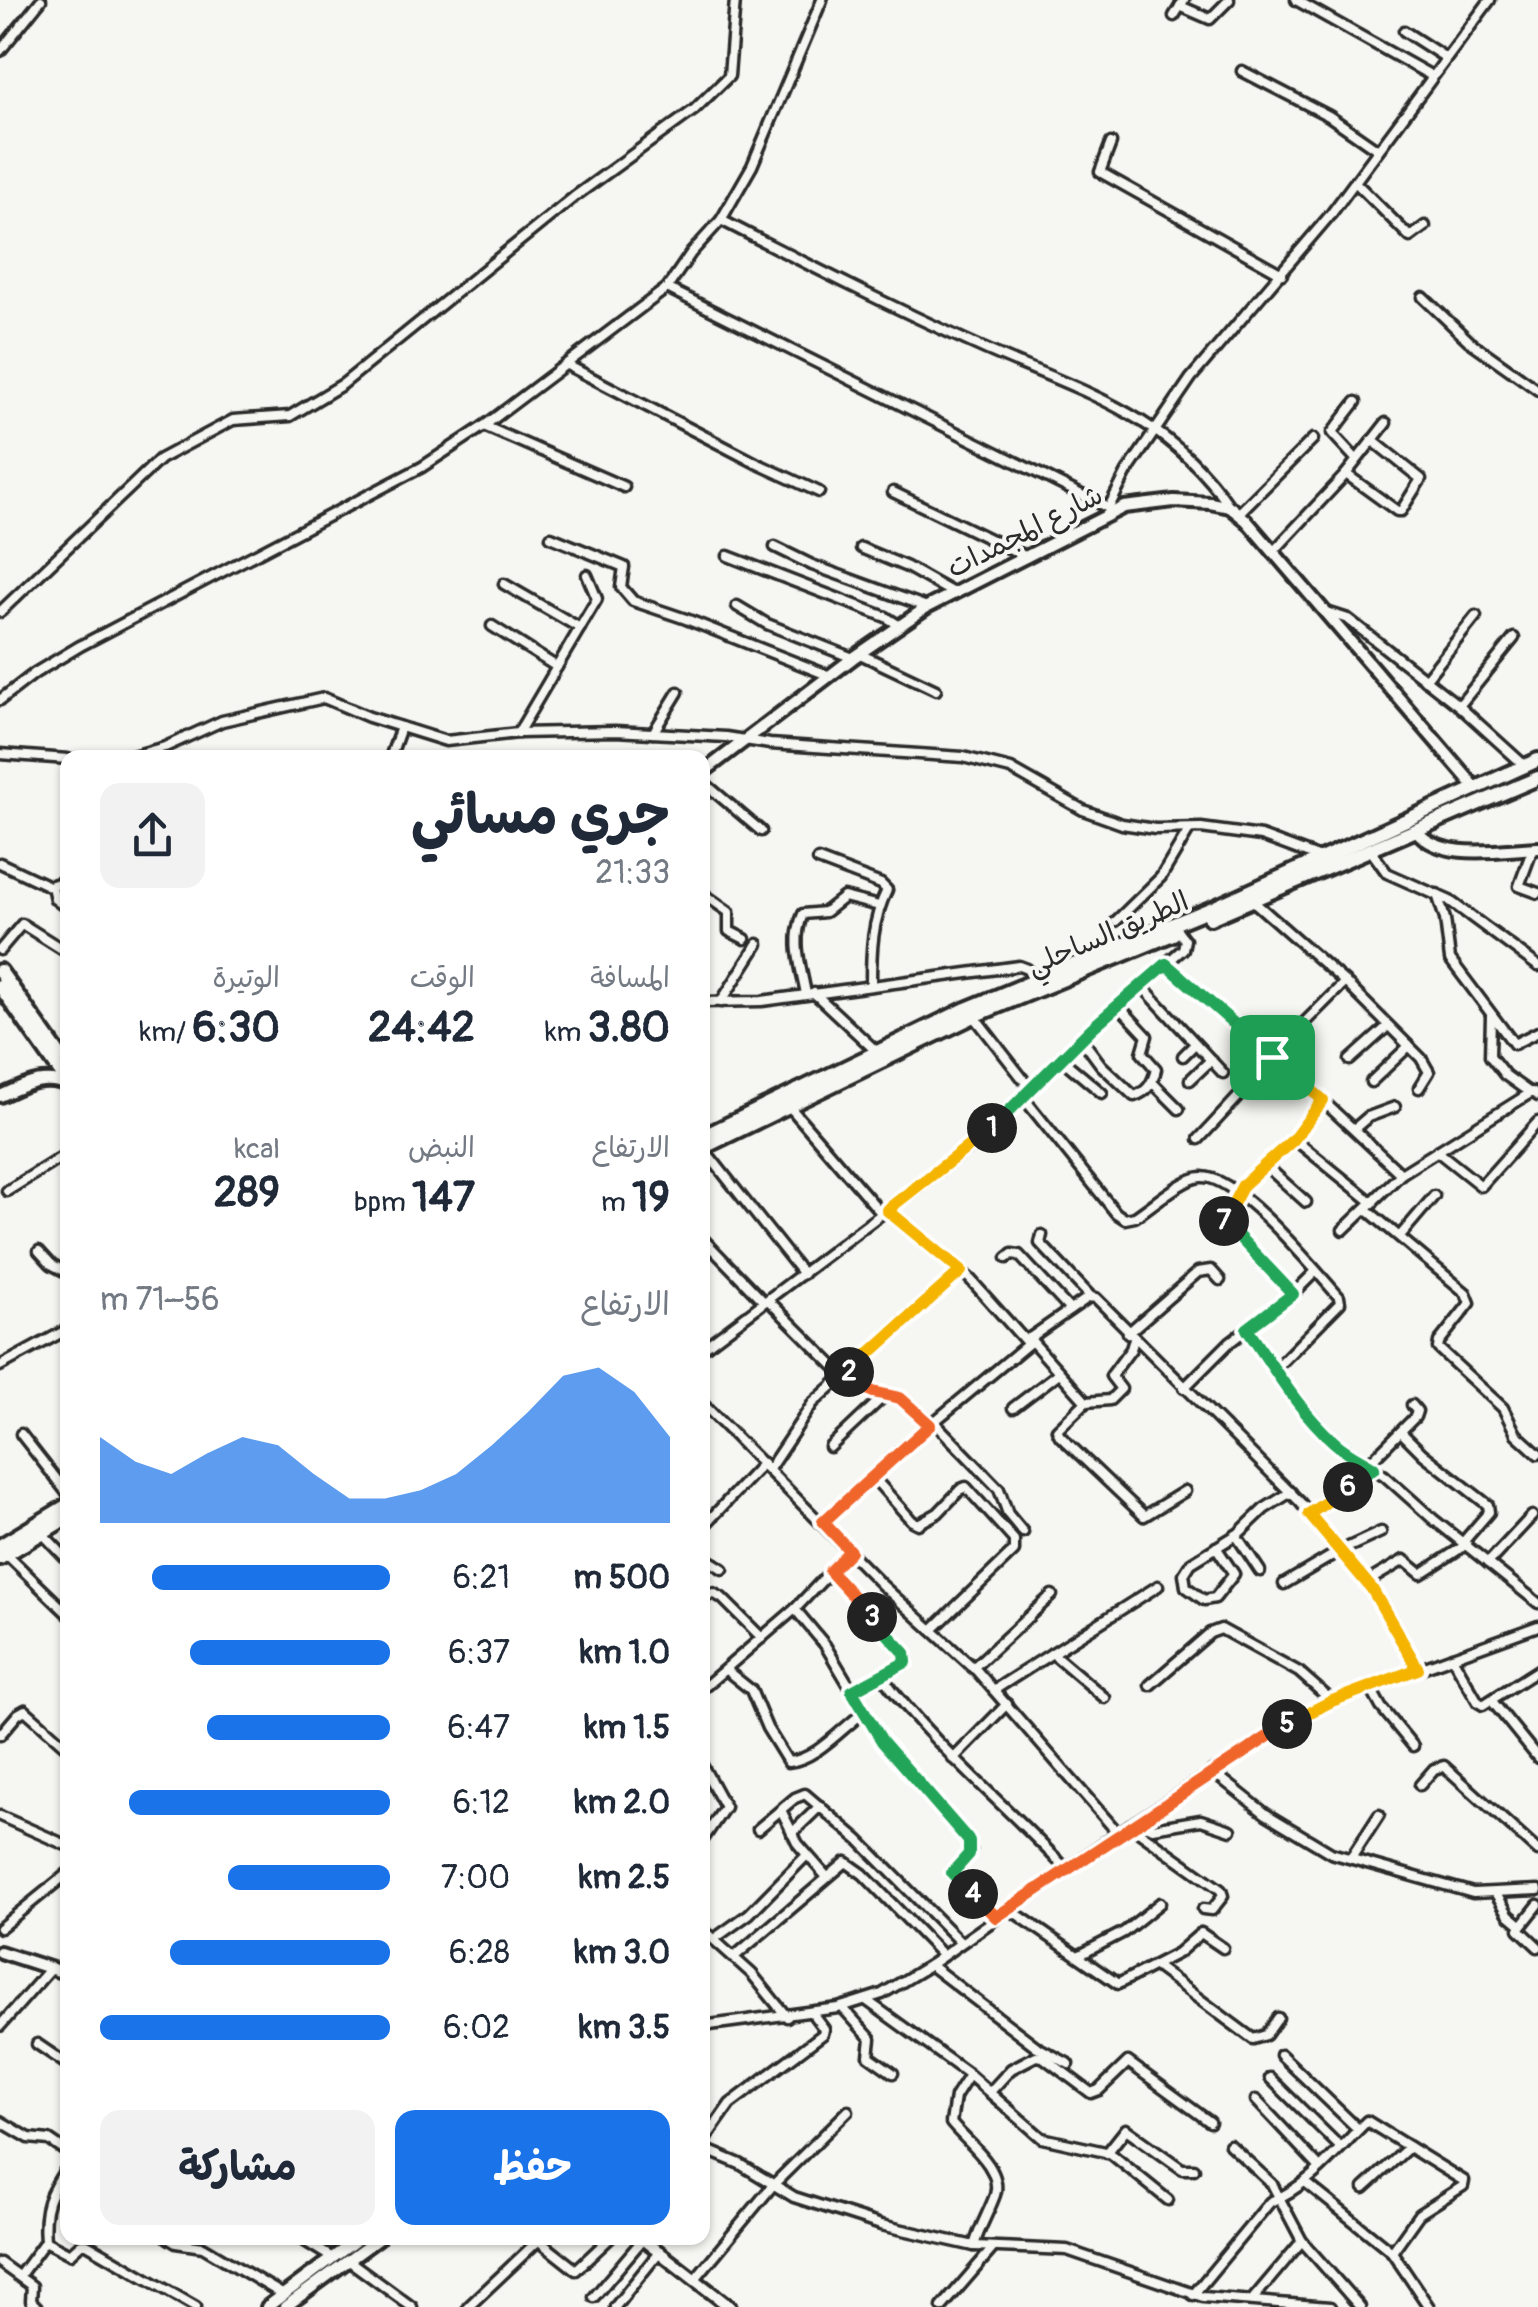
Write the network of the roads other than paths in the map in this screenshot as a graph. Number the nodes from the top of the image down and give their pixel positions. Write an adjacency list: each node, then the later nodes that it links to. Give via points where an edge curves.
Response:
1 (41, 0): 10 (street)
2 (735, 0): 49 (street, via 730,76 694,110 574,197 343,384 290,416 233,420 160,459)
3 (822, 0): 17 (street, via 772,123)
4 (1228, 0): 7 (street, via 1212,18)
5 (1296, 0): 13 (street)
6 (1490, 0): 11 (street)
7 (1182, 3): 8 (street)
8 (1174, 16)
9 (1404, 31): 11 (street)
10 (0, 51)
11 (1446, 58): 13 (street)
12 (1242, 72): 15 (street, via 1329,116)
13 (1432, 76): 15 (street)
14 (1111, 142): 19 (street, via 1100,172)
15 (1378, 150): 16 (street)
16 (1355, 182): 18 (street, via 1410,237); 19 (street)
17 (721, 220): 20 (street); 27 (street)
18 (1425, 226)
19 (1282, 274): 27 (street, via 1192,378)
20 (667, 288): 22 (street); 35 (street)
21 (1423, 297): 23 (street, via 1469,341)
22 (567, 365): 26 (street); 33 (street)
23 (1538, 390)
24 (1356, 402): 30 (street, via 1332,433)
25 (1386, 424): 29 (street)
26 (484, 426): 32 (street); 61 (street, via 344,510 64,655)
27 (1157, 430): 35 (street); 36 (street)
28 (1313, 439): 36 (street)
29 (1372, 440): 30 (street); 31 (street, via 1421,480 1401,511)
30 (1356, 459): 31 (street)
31 (1346, 474): 40 (street)
32 (624, 487)
33 (819, 492)
34 (893, 492): 42 (street)
35 (1110, 510): 36 (main road, شارع المجمدات, via 1152,502); 42 (main road, شارع المجمدات)
36 (1234, 510): 40 (main road)
37 (552, 537): 57 (street, via 624,567 621,587 632,601)
38 (775, 547): 47 (street)
39 (862, 548): 45 (street)
40 (1273, 552): 48 (main road)
41 (728, 556): 52 (street)
42 (1027, 557): 45 (main road, شارع المجمدات)
43 (587, 574): 53 (street, via 597,599)
44 (504, 584): 53 (street)
45 (953, 593): 47 (main road, شارع المجمدات)
46 (737, 606): 55 (street, via 766,624)
47 (927, 608): 52 (main road, شارع المجمدات)
48 (1323, 611): 58 (street, via 1348,619); 74 (main road)
49 (0, 612)
50 (1476, 616): 58 (street)
51 (492, 626): 56 (street)
52 (900, 626): 55 (main road, شارع المجمدات)
53 (580, 628): 56 (street)
54 (1514, 638): 62 (street)
55 (857, 656): 57 (main road, شارع المجمدات); 59 (street)
56 (557, 667): 64 (street)
57 (830, 676): 66 (main road, شارع المجمدات)
58 (1426, 680): 62 (street)
59 (936, 690)
60 (678, 692): 65 (street)
61 (0, 700)
62 (1459, 706): 71 (street)
63 (401, 728): 64 (street, via 457,742); 67 (street, via 318,698 222,721); 68 (street)
64 (518, 732): 65 (street)
65 (653, 732): 66 (street)
66 (746, 740): 72 (main road, شارع المجمدات); 76 (street, via 984,761 1122,824)
67 (157, 750)
68 (393, 750)
69 (0, 754): 70 (street)
70 (60, 758)
71 (1534, 762): 74 (highway, الطريق الساحلي)
72 (710, 766)
73 (1538, 778): 78 (highway, الطريق الساحلي)
74 (1475, 787): 81 (highway, الطريق الساحلي)
75 (710, 788): 77 (street)
76 (1189, 830): 81 (street, via 1261,836); 92 (street, via 1160,877)
77 (761, 831)
78 (1417, 831): 79 (main road, via 1450,848); 80 (highway, الطريق الساحلي)
79 (1536, 848): 86 (street, via 1519,886)
80 (1371, 851): 87 (street, via 1387,872); 89 (highway, الطريق الساحلي)
81 (1324, 858): 93 (highway, الطريق الساحلي)
82 (818, 860): 91 (street, via 881,884 888,890)
83 (0, 863): 85 (street)
84 (60, 883): 85 (street)
85 (52, 886): 90 (street)
86 (1538, 893)
87 (1437, 894): 99 (street); 110 (street, via 1449,956)
88 (710, 899): 94 (street, via 729,912 729,932)
89 (1253, 900): 93 (highway, الطريق الساحلي); 102 (street)
90 (60, 903)
91 (879, 906): 103 (street); 106 (street, via 844,897 825,912 803,914 796,949)
92 (1116, 921)
93 (1175, 928): 98 (street, via 1186,943); 101 (highway, الطريق الساحلي); 111 (highway, الطريق الساحلي)
94 (745, 939)
95 (758, 944): 108 (street)
96 (60, 947): 97 (street, via 22,924)
97 (0, 950)
98 (1166, 964): 105 (street); 123 (street)
99 (1538, 966)
100 (0, 971): 121 (highway)
101 (1034, 982): 103 (street, via 1019,966); 119 (highway, الطريق الساحلي)
102 (1346, 982): 112 (street); 123 (street)
103 (871, 984): 106 (street)
104 (0, 986): 120 (highway)
105 (1142, 986): 109 (street); 116 (street)
106 (810, 994): 108 (street); 119 (street)
107 (710, 1002): 108 (street)
108 (720, 1002)
109 (1119, 1006): 115 (street); 133 (street, via 1147,1036 1142,1053 1156,1068)
110 (1491, 1014): 114 (street); 118 (street)
111 (974, 1016): 134 (street); 141 (highway, الطريق الساحلي)
112 (1388, 1026): 117 (street); 126 (street)
113 (1538, 1032): 114 (street, via 1516,1045)
114 (1507, 1036): 118 (street)
115 (1081, 1038): 124 (street); 133 (street, via 1134,1096)
116 (1195, 1044): 122 (street); 125 (street)
117 (1409, 1046): 132 (street); 135 (street, via 1428,1068)
118 (1490, 1051): 136 (street, via 1505,1075)
119 (877, 1052): 146 (highway, الطريق الساحلي)
120 (49, 1054): 127 (highway); 129 (main road)
121 (60, 1056)
122 (1182, 1056)
123 (1272, 1057): 140 (street); 147 (street)
124 (1060, 1058): 134 (street); 137 (street)
125 (1211, 1060): 128 (street); 130 (street)
126 (1350, 1060)
127 (60, 1071)
128 (1223, 1073)
129 (39, 1080): 131 (main road); 138 (main road)
130 (1190, 1080)
131 (60, 1082)
132 (1372, 1082)
133 (1152, 1083): 143 (street)
134 (1030, 1088): 139 (street)
135 (1418, 1088)
136 (1534, 1091): 150 (street)
137 (1102, 1093)
138 (0, 1096)
139 (1023, 1097): 156 (street, via 1125,1219 1194,1178 1214,1179); 160 (street, via 981,1139)
140 (1323, 1100): 145 (street); 148 (street)
141 (789, 1106): 149 (highway, الطريق الساحلي); 160 (street)
142 (1394, 1107): 145 (street)
143 (1179, 1109)
144 (1538, 1122): 150 (street, via 1481,1186)
145 (1354, 1129): 154 (street)
146 (710, 1134)
147 (1198, 1139)
148 (1294, 1139): 153 (street); 159 (street)
149 (710, 1145)
150 (1437, 1151): 154 (street)
151 (60, 1157): 155 (street)
152 (710, 1157): 170 (street)
153 (1266, 1165): 156 (street); 158 (street)
154 (1400, 1174): 159 (street)
155 (7, 1191)
156 (1237, 1194): 169 (street); 172 (street, via 1223,1220)
157 (1434, 1196): 163 (street)
158 (1306, 1202)
159 (1370, 1206): 161 (street); 163 (street)
160 (885, 1212): 168 (street); 170 (street)
161 (1343, 1230)
162 (1042, 1235): 173 (street, via 1040,1242)
163 (1400, 1236): 197 (street, via 1469,1297 1468,1308 1438,1342 1439,1351 1503,1408 1516,1434)
164 (710, 1246): 174 (street)
165 (39, 1251): 167 (street)
166 (1007, 1258): 175 (street, via 1019,1255)
167 (60, 1268)
168 (961, 1271): 179 (street); 184 (street)
169 (1316, 1271): 172 (street); 182 (street, via 1339,1305)
170 (804, 1274): 174 (street)
171 (1220, 1280): 178 (street, via 1211,1270 1198,1272)
172 (1293, 1294): 176 (street)
173 (1091, 1297): 175 (street); 178 (street)
174 (766, 1301): 180 (street); 184 (street)
175 (1070, 1310): 179 (street)
176 (1247, 1329): 182 (street); 185 (street)
177 (60, 1333): 181 (street)
178 (1131, 1336): 185 (street); 187 (street, via 1131,1349 1112,1374 1121,1389 1110,1400)
179 (1028, 1339): 183 (street); 193 (street)
180 (710, 1343)
181 (0, 1366)
182 (1274, 1370): 199 (street, via 1333,1442)
183 (1059, 1373): 187 (street); 189 (street)
184 (844, 1376): 186 (street); 198 (street, via 812,1403)
185 (1184, 1388): 203 (street)
186 (886, 1395): 193 (street); 196 (street)
187 (1086, 1402): 202 (street, via 1059,1425 1058,1434 1141,1514)
188 (1412, 1405): 194 (street, via 1417,1413)
189 (1013, 1408)
190 (710, 1410): 191 (street)
191 (713, 1413): 192 (street); 198 (street)
192 (710, 1416)
193 (932, 1423): 200 (street); 211 (street, via 999,1489)
194 (1401, 1432): 199 (street); 214 (street, via 1488,1505)
195 (21, 1434): 201 (street)
196 (830, 1447)
197 (1538, 1454)
198 (766, 1466): 207 (street); 208 (street)
199 (1371, 1466): 205 (street); 214 (street)
200 (872, 1477): 208 (street); 233 (street, via 918,1524 968,1488 1014,1540 1014,1551)
201 (60, 1484)
202 (1185, 1491)
203 (1291, 1492): 205 (street); 213 (street)
204 (60, 1509): 216 (highway)
205 (1309, 1514): 219 (street)
206 (1532, 1516): 221 (street)
207 (710, 1520)
208 (823, 1522): 218 (street)
209 (60, 1526): 210 (highway)
210 (42, 1532): 216 (highway); 217 (street)
211 (1023, 1532)
212 (1381, 1532): 219 (street)
213 (1236, 1536): 215 (street); 223 (street)
214 (1466, 1542): 221 (street); 225 (street, via 1421,1574 1404,1560)
215 (1216, 1547): 215 (street, via 1234,1574 1215,1598 1204,1600 1191,1594 1184,1574)
216 (2, 1549): 231 (street)
217 (60, 1551)
218 (850, 1551): 224 (street); 233 (street)
219 (1340, 1551): 225 (street); 226 (street)
220 (710, 1562): 222 (street)
221 (1488, 1563): 230 (street)
222 (722, 1570)
223 (1260, 1570)
224 (830, 1571): 232 (street); 242 (street, via 905,1653 906,1662)
225 (1368, 1582): 239 (street)
226 (1284, 1584)
227 (1158, 1586): 236 (street)
228 (710, 1595): 235 (street, via 722,1598)
229 (1052, 1595): 238 (street)
230 (1538, 1603)
231 (60, 1606)
232 (796, 1609): 235 (street); 247 (street)
233 (932, 1630): 238 (street)
234 (1536, 1630): 237 (street)
235 (762, 1638): 240 (street)
236 (1052, 1653): 246 (street); 248 (street)
237 (1452, 1657): 239 (street); 250 (street, via 1478,1702)
238 (973, 1668): 246 (street)
239 (1418, 1669): 245 (street)
240 (726, 1670): 243 (street); 252 (street, via 752,1690 788,1762 811,1757)
241 (1538, 1670): 250 (street)
242 (880, 1676): 247 (street); 257 (street)
243 (710, 1682)
244 (1150, 1685): 249 (street, via 1219,1628 1284,1663)
245 (1370, 1687): 249 (street); 255 (street)
246 (994, 1690): 251 (street)
247 (852, 1691): 252 (street)
248 (1106, 1698)
249 (1332, 1701): 258 (street)
250 (1492, 1702): 256 (street)
251 (1006, 1704): 257 (street); 270 (street)
252 (863, 1714): 284 (street, via 969,1841 969,1854 952,1875)
253 (0, 1735): 254 (street, via 25,1710)
254 (60, 1741)
255 (1413, 1746)
256 (1538, 1758)
257 (953, 1759): 275 (street)
258 (1212, 1770): 265 (street); 274 (street, via 1297,1836)
259 (710, 1780): 266 (street, via 725,1808)
260 (1420, 1785): 272 (street, via 1444,1766)
261 (820, 1806): 262 (street, via 805,1794); 269 (street); 289 (street)
262 (781, 1810): 267 (street); 269 (street)
263 (1379, 1815): 274 (street)
264 (0, 1816): 271 (street)
265 (1134, 1823): 268 (street, via 1154,1828 1201,1820); 270 (street); 283 (street, via 1221,1890 1212,1910)
266 (710, 1827)
267 (758, 1830)
268 (1230, 1830)
269 (792, 1832): 273 (street)
270 (1118, 1833): 275 (street)
271 (60, 1842)
272 (1538, 1851)
273 (808, 1855): 276 (street); 288 (street, via 749,1914)
274 (1351, 1858): 279 (street)
275 (1065, 1868): 282 (street)
276 (826, 1876): 293 (street, via 843,1862 854,1865); 295 (street)
277 (60, 1879): 286 (street)
278 (1538, 1890): 279 (street)
279 (1496, 1894): 285 (street)
280 (1160, 1903): 294 (street)
281 (1538, 1905): 285 (street)
282 (1008, 1908): 284 (street); 294 (street)
283 (1202, 1909)
284 (996, 1917): 289 (street)
285 (1520, 1925): 290 (street)
286 (0, 1928)
287 (710, 1935): 288 (street)
288 (714, 1938): 295 (street)
289 (960, 1942): 293 (street)
290 (1538, 1947)
291 (1223, 1948): 297 (street, via 1201,1933)
292 (2, 1955): 298 (main road)
293 (942, 1955): 296 (street)
294 (1078, 1956): 297 (street, via 1118,1984)
295 (734, 1957): 303 (street)
296 (930, 1965): 300 (street); 310 (street)
297 (1154, 1966): 304 (street, via 1254,2039 1266,2036)
298 (51, 1968): 299 (main road); 306 (street)
299 (60, 1971)
300 (866, 2000): 301 (street); 312 (street)
301 (842, 2007): 302 (street); 311 (street, via 870,2040 870,2056)
302 (812, 2013): 303 (street); 320 (street, via 823,2034 730,2104)
303 (787, 2016): 305 (street)
304 (1278, 2018)
305 (710, 2025)
306 (0, 2026)
307 (37, 2044): 309 (street)
308 (1281, 2054): 319 (street)
309 (60, 2060)
310 (1069, 2064)
311 (894, 2073)
312 (970, 2075): 314 (street); 348 (street, via 955,2097 951,2123 996,2183)
313 (1270, 2078): 324 (street)
314 (990, 2092): 318 (street, via 1036,2056 1091,2092 1128,2062); 326 (street, via 1042,2138)
315 (1256, 2100): 327 (street)
316 (848, 2112): 331 (street)
317 (0, 2121): 323 (street)
318 (1210, 2122)
319 (1358, 2129): 322 (street, via 1366,2121); 324 (street)
320 (710, 2134)
321 (1230, 2145): 333 (street)
322 (1409, 2147): 332 (street); 351 (street, via 1464,2181 1420,2214)
323 (60, 2148)
324 (1340, 2148): 327 (street)
325 (710, 2150): 331 (street)
326 (1107, 2152): 328 (street, via 1126,2129 1182,2169); 334 (street)
327 (1320, 2168): 330 (street)
328 (1194, 2169)
329 (60, 2180): 335 (street, via 45,2207)
330 (1305, 2182): 333 (street); 351 (street)
331 (773, 2186): 348 (street, via 855,2218); 357 (street)
332 (1364, 2188)
333 (1280, 2198): 336 (street); 359 (street)
334 (1168, 2200)
335 (45, 2241): 337 (street, via 70,2254); 356 (street)
336 (1302, 2241): 361 (street); 372 (street)
337 (80, 2245)
338 (89, 2245): 364 (street)
339 (190, 2245): 358 (street)
340 (311, 2245): 352 (street)
341 (349, 2245): 352 (main road)
342 (369, 2245): 353 (main road)
343 (533, 2245): 368 (street)
344 (546, 2245): 345 (street, via 576,2270)
345 (603, 2245)
346 (636, 2245): 360 (street)
347 (652, 2245): 350 (main road)
348 (974, 2246): 349 (street)
349 (993, 2248): 359 (street, via 1077,2252); 370 (street)
350 (660, 2251): 357 (main road); 369 (street)
351 (1392, 2252): 373 (street)
352 (331, 2258): 355 (main road)
353 (348, 2260): 355 (main road); 367 (street)
354 (0, 2263): 356 (street)
355 (321, 2272): 358 (main road); 366 (main road)
356 (20, 2275): 363 (street, via 32,2286)
357 (694, 2279): 362 (main road)
358 (282, 2294): 365 (main road)
359 (1193, 2294): 361 (street)
360 (594, 2297)
361 (1252, 2300): 371 (street)
362 (727, 2306)
363 (37, 2307)
364 (196, 2307)
365 (267, 2307)
366 (285, 2307)
367 (412, 2307)
368 (468, 2307)
369 (615, 2307)
370 (942, 2307)
371 (1330, 2307)
372 (1360, 2307)
373 (1429, 2307)

